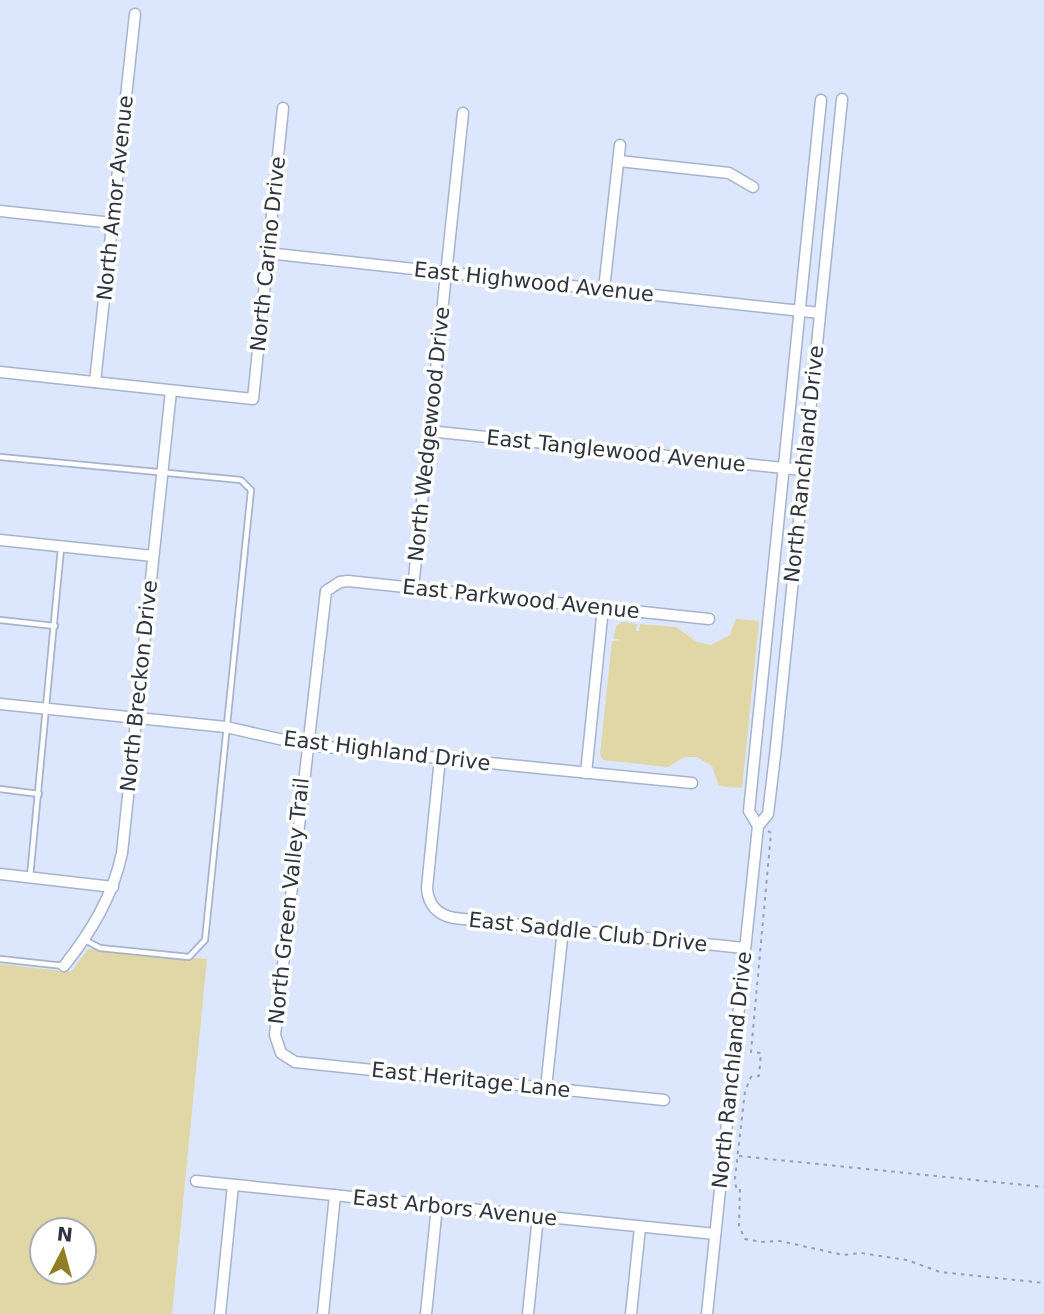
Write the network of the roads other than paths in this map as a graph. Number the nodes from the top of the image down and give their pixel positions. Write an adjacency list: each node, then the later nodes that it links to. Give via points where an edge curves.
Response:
1 (135, 14): 10 (street, North Amor Avenue)
2 (842, 99): 15 (street, North Ranchland Drive)
3 (821, 100): 14 (street, North Ranchland Drive)
4 (283, 108): 11 (street, North Carino Drive)
5 (463, 113): 12 (street, North Wedgewood Drive)
6 (620, 145): 7 (street)
7 (619, 161): 8 (street, via 729,173); 13 (street)
8 (753, 187)
9 (0, 211): 10 (street)
10 (113, 223): 17 (street, North Amor Avenue)
11 (267, 253): 12 (street, East Highwood Avenue); 18 (street, North Carino Drive, via 253,399)
12 (446, 273): 13 (street, East Highwood Avenue); 19 (street, North Wedgewood Drive)
13 (604, 289): 14 (street, East Highwood Avenue)
14 (801, 311): 15 (street, East Highwood Avenue); 21 (street, North Ranchland Drive)
15 (820, 313): 22 (street, North Ranchland Drive)
16 (0, 372): 17 (street)
17 (95, 382): 18 (street)
18 (171, 391): 23 (street, North Breckon Drive)
19 (429, 431): 21 (street, East Tanglewood Avenue); 28 (street, North Wedgewood Drive)
20 (0, 457): 23 (lane)
21 (783, 468): 22 (street, East Tanglewood Avenue); 43 (street, North Ranchland Drive, via 749,811)
22 (803, 470): 43 (street, North Ranchland Drive, via 768,814)
23 (162, 474): 26 (street, North Breckon Drive); 36 (lane, via 241,480 251,490)
24 (0, 540): 25 (street)
25 (61, 547): 26 (street); 32 (lane)
26 (153, 556): 35 (street, North Breckon Drive)
27 (333, 586): 28 (street, East Parkwood Avenue, via 348,581); 37 (street, North Green Valley Trail, via 323,600)
28 (413, 588): 29 (street, East Parkwood Avenue)
29 (603, 608): 30 (street, East Parkwood Avenue); 39 (street)
30 (709, 619)
31 (0, 620): 32 (lane)
32 (55, 626): 34 (lane)
33 (0, 704): 34 (street, East Highland Drive)
34 (47, 710): 35 (street, East Highland Drive); 42 (lane)
35 (135, 718): 36 (street, East Highland Drive); 46 (street, North Breckon Drive, via 122,853)
36 (226, 727): 37 (street, East Highland Drive); 48 (lane, via 205,940 189,957 100,948)
37 (306, 745): 38 (street, East Highland Drive); 52 (street, North Green Valley Trail, via 275,1035)
38 (440, 758): 39 (street, East Highland Drive); 47 (street, East Saddle Club Drive, via 427,888 435,910 454,918)
39 (586, 773): 40 (street, East Highland Drive)
40 (692, 783)
41 (0, 789): 42 (lane)
42 (38, 794): 45 (lane)
43 (758, 826): 49 (street, North Ranchland Drive)
44 (0, 874): 45 (street)
45 (30, 877): 46 (street)
46 (113, 887): 48 (street, North Breckon Drive)
47 (563, 929): 49 (street, East Saddle Club Drive); 53 (street)
48 (85, 940): 51 (street, North Breckon Drive)
49 (744, 948): 61 (street, North Ranchland Drive)
50 (0, 959): 51 (lane)
51 (64, 966)
52 (281, 1053): 53 (street, East Heritage Lane, via 295,1062)
53 (546, 1088): 54 (street, East Heritage Lane)
54 (664, 1100)
55 (196, 1181): 56 (street, East Arbors Avenue)
56 (233, 1185): 57 (street, East Arbors Avenue); 62 (street)
57 (335, 1195): 58 (street, East Arbors Avenue); 63 (street)
58 (437, 1206): 59 (street, East Arbors Avenue); 64 (street)
59 (538, 1216): 60 (street, East Arbors Avenue); 65 (street)
60 (640, 1227): 61 (street, East Arbors Avenue); 66 (street)
61 (715, 1234): 67 (street, North Ranchland Drive)
62 (220, 1314)
63 (323, 1314)
64 (426, 1314)
65 (528, 1314)
66 (631, 1314)
67 (707, 1314)

